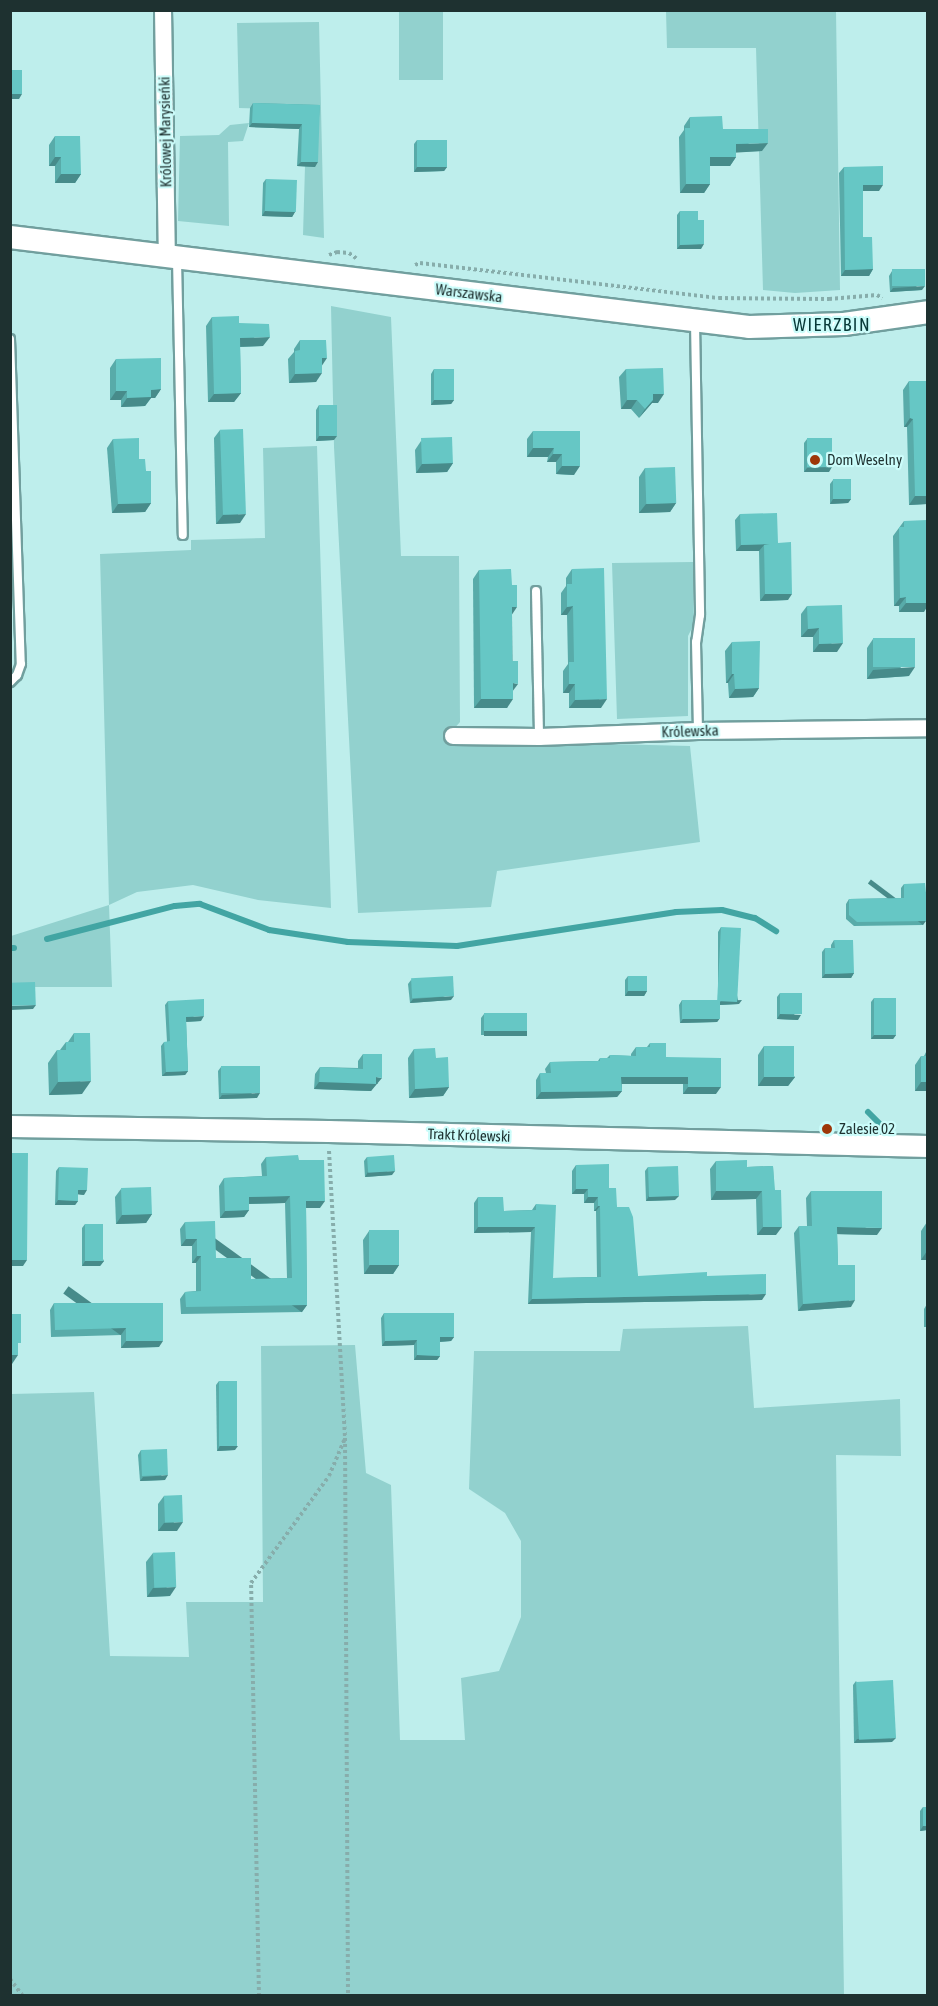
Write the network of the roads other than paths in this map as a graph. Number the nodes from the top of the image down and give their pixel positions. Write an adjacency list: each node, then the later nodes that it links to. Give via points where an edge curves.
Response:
1 (163, 10): 3 (street, Królowej Marysieńki)
2 (10, 237): 3 (main road, Warszawska)
3 (172, 255): 5 (main road, Warszawska); 7 (lane)
4 (927, 312): 5 (main road, Warszawska, via 801,327)
5 (695, 321): 11 (lane)
6 (10, 339): 9 (lane, via 21,664)
7 (183, 535)
8 (536, 591): 13 (lane)
9 (10, 682)
10 (927, 728): 11 (street, Królewska)
11 (698, 731): 13 (street, Królewska)
12 (453, 736): 13 (street, Królewska)
13 (539, 737)
14 (10, 1126): 15 (street, Trakt Królewski)
15 (927, 1146)

